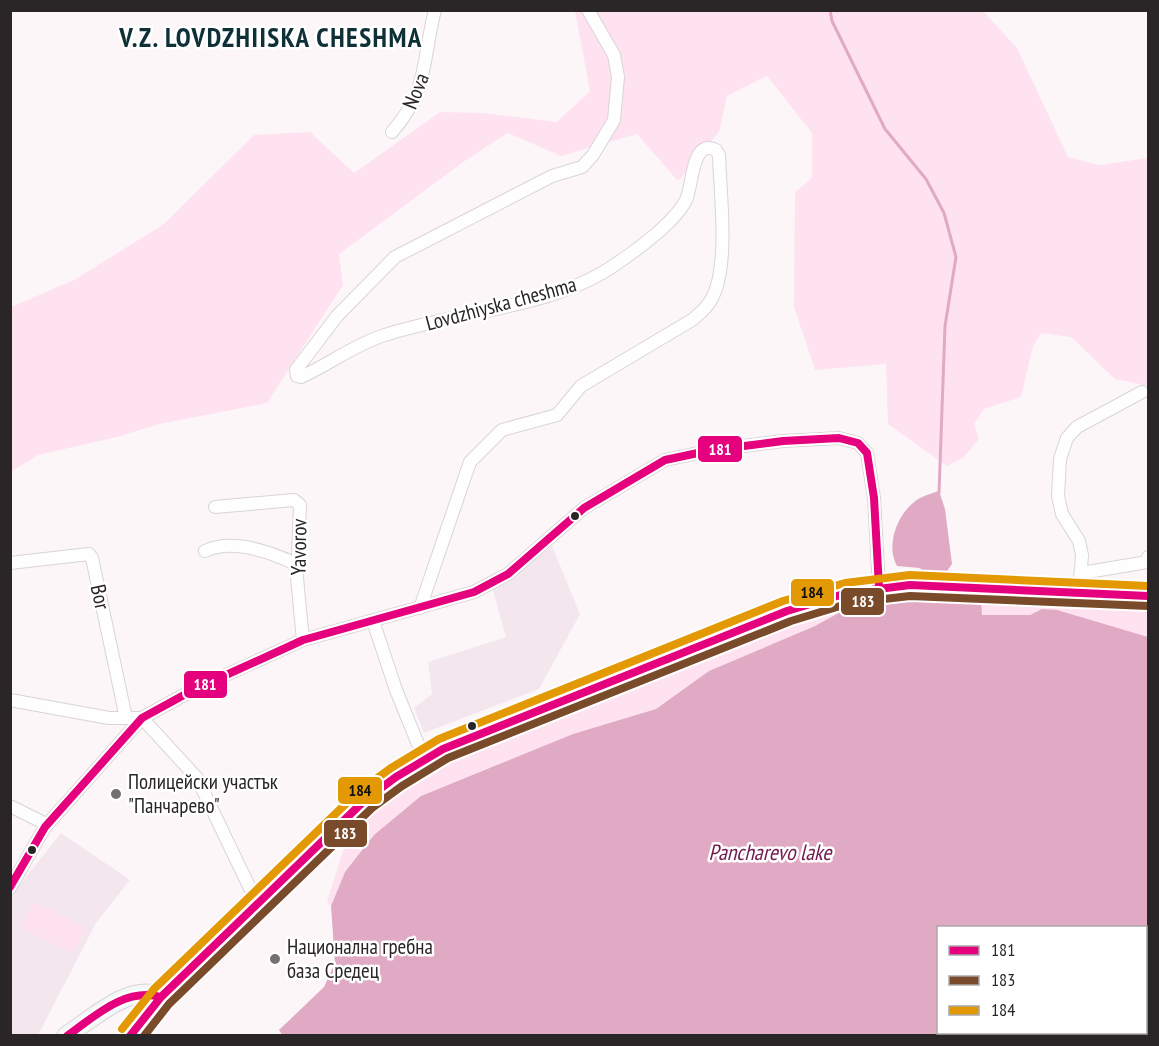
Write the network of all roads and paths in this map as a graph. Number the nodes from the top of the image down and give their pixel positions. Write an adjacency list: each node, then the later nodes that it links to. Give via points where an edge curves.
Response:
1 (435, 10): 3 (street, Nova, via 425,72 414,104)
2 (588, 10): 14 (street, Lovdzhiyska cheshma, via 614,55 618,96 614,120 597,149 582,167 552,176 395,257 337,316 296,370 297,376 380,336 503,308 597,278 651,240 686,200 696,157 709,147 719,155 722,240 717,288 692,320 581,386 557,415 502,430 479,450 470,462)
3 (392, 132)
4 (1142, 392): 10 (street, via 1077,427 1067,438 1060,459 1058,496 1062,514 1079,541)
5 (215, 507): 9 (street, Yavorov, via 294,500 300,505)
6 (205, 551): 9 (street, via 223,546 249,547)
7 (1149, 557): 10 (street, via 1147,562)
8 (10, 563): 18 (street, Bor, via 89,554)
9 (298, 565): 16 (street, Yavorov)
10 (1082, 573): 12 (street)
11 (879, 587): 12 (main road, via 949,586); 14 (street, via 867,453 858,443 839,438 712,450 665,460 584,508 508,574 474,592); 20 (main road, via 787,611)
12 (1079, 593): 13 (main road)
13 (1149, 596)
14 (420, 608): 15 (street)
15 (374, 621): 16 (street); 20 (street)
16 (303, 640): 19 (street)
17 (10, 700): 18 (street)
18 (126, 718): 19 (street)
19 (142, 718): 22 (street); 24 (street, via 197,778)
20 (424, 759): 24 (main road, via 365,800)
21 (10, 806): 22 (street)
22 (45, 827): 23 (street)
23 (10, 888)
24 (258, 905): 25 (main road)
25 (161, 997): 26 (main road, via 150,992 132,993); 27 (main road)
26 (66, 1035)
27 (130, 1035)

